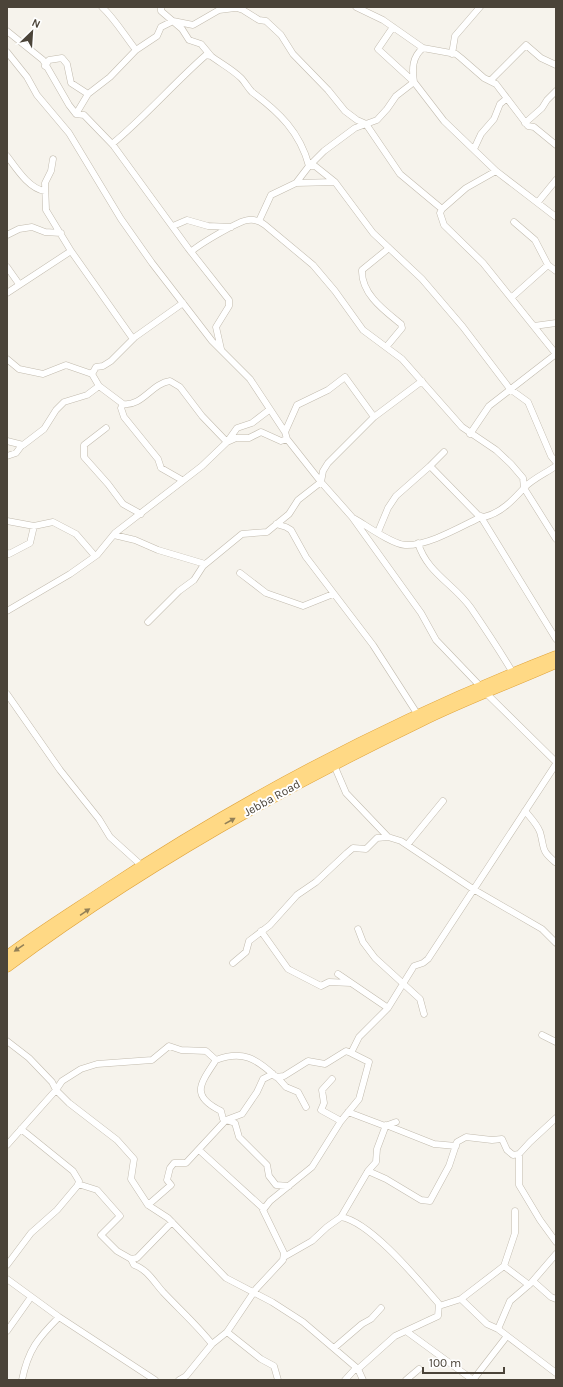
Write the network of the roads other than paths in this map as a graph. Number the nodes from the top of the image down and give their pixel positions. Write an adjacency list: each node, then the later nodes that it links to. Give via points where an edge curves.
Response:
1 (102, 7): 12 (street, via 112,16 118,28)
2 (161, 7): 8 (street, via 161,11)
3 (356, 7): 7 (street)
4 (480, 7): 14 (street, via 455,36)
5 (234, 8): 6 (street); 8 (street, via 219,10 193,25)
6 (243, 8): 25 (street, via 259,20 266,21 345,111)
7 (364, 9): 9 (street)
8 (173, 21): 12 (street, via 161,27 157,36); 15 (street, via 189,40 201,44)
9 (393, 27): 11 (street); 19 (street, via 378,49)
10 (7, 31): 17 (street, via 43,60)
11 (423, 48): 14 (street); 19 (street, via 417,53 412,69)
12 (136, 50): 21 (street, via 110,77)
13 (7, 52): 55 (street, via 27,77 37,95 70,133 121,219)
14 (452, 54): 18 (street)
15 (210, 56): 26 (street, via 206,55 189,70); 31 (street, via 240,77 251,91 261,96 283,118 298,136 306,152)
16 (556, 65): 18 (street, via 541,58 526,45)
17 (45, 66): 21 (street, via 50,60 62,58 67,64 71,83); 23 (street)
18 (490, 81): 22 (street, via 496,84)
19 (414, 82): 25 (street, via 396,96 377,120); 28 (street, via 444,121)
20 (556, 91): 24 (street)
21 (88, 94): 23 (street)
22 (506, 100): 24 (street); 28 (street, via 500,104 494,119 481,134)
23 (76, 114): 26 (street, via 84,115)
24 (525, 123): 27 (street)
25 (366, 124): 31 (street, via 355,128 324,151); 38 (street, via 400,174)
26 (112, 144): 42 (street)
27 (556, 145)
28 (474, 149): 32 (street)
29 (7, 156): 36 (street, via 29,182 39,190)
30 (53, 159): 36 (street)
31 (309, 166): 34 (street, via 315,166); 35 (street)
32 (496, 171): 37 (street); 38 (street, via 466,188)
33 (556, 180): 37 (street)
34 (335, 182): 35 (street); 46 (street, via 373,233)
35 (296, 183): 40 (street, via 271,195)
36 (45, 191): 44 (street, via 46,210)
37 (538, 202): 39 (street)
38 (442, 209): 54 (street, via 441,218 444,225 473,252)
39 (556, 218)
40 (259, 221): 43 (street, via 246,220); 59 (street, via 313,265 363,330)
41 (514, 222): 49 (street, via 535,240)
42 (173, 226): 43 (street, via 187,220 208,226); 48 (street)
43 (232, 227): 48 (street)
44 (61, 234): 45 (street, via 32,227 19,229); 47 (street)
45 (7, 235)
46 (389, 248): 59 (street, via 362,270 362,276 373,300 401,324 402,328); 66 (street, via 422,279 463,327)
47 (71, 251): 52 (street); 58 (street)
48 (191, 252): 60 (street, via 230,303 216,327)
49 (548, 265): 51 (street); 54 (street)
50 (7, 267): 52 (street)
51 (556, 271)
52 (19, 284): 53 (street)
53 (7, 292)
54 (511, 298): 57 (street)
55 (183, 303): 58 (street); 60 (street)
56 (556, 323): 57 (street)
57 (534, 326): 61 (street)
58 (133, 339): 63 (street, via 111,361 96,367)
59 (387, 346): 64 (street)
60 (222, 351): 68 (street, via 250,379)
61 (556, 354): 66 (street)
62 (7, 359): 63 (street, via 19,369 42,374 66,365)
63 (92, 374): 65 (street)
64 (422, 381): 69 (street); 72 (street)
65 (98, 386): 67 (street); 76 (street, via 88,395 64,402 44,429)
66 (510, 389): 72 (street, via 488,406); 79 (street, via 528,402)
67 (123, 404): 75 (street, via 136,402 160,384 170,381 180,386 206,421); 82 (street, via 121,408 124,416 158,459 161,468)
68 (269, 410): 71 (street); 75 (street, via 252,422 237,428)
69 (374, 417): 71 (street, via 345,377 328,390 296,405); 83 (street, via 328,464 323,471)
70 (106, 428): 85 (street, via 84,445 84,457 123,504)
71 (285, 432): 73 (street)
72 (470, 434): 84 (street, via 496,450 511,464 523,478)
73 (287, 439): 75 (street, via 282,441 261,432 249,438 236,438); 83 (street)
74 (7, 442): 76 (street)
75 (227, 442): 82 (street, via 202,466)
76 (22, 445): 78 (street, via 16,452)
77 (444, 452): 80 (street)
78 (7, 456)
79 (556, 462)
80 (430, 466): 87 (street); 91 (street, via 396,496)
81 (556, 466): 84 (street)
82 (182, 480): 85 (street)
83 (321, 482): 86 (street); 89 (street, via 298,500 289,514)
84 (524, 488): 87 (street, via 498,512); 93 (street)
85 (141, 514): 92 (street)
86 (352, 517): 91 (street); 107 (street, via 422,613 436,640)
87 (481, 517): 94 (street, via 450,532); 103 (street)
88 (7, 521): 90 (street)
89 (276, 524): 98 (street, via 267,532 242,534); 100 (street, via 291,530)
90 (34, 526): 95 (street, via 30,543); 96 (street, via 53,522 76,534)
91 (378, 532): 94 (street, via 404,545)
92 (114, 535): 96 (street); 98 (street)
93 (556, 539)
94 (418, 542): 106 (street, via 421,554 429,566 471,608)
95 (9, 553): 97 (street)
96 (96, 556): 101 (street)
97 (7, 561)
98 (205, 564): 102 (street, via 194,580)
99 (240, 573): 100 (street, via 266,593 303,606)
100 (333, 594): 109 (street, via 373,645)
101 (7, 611)
102 (148, 622)
103 (556, 640)
104 (556, 656): 106 (highway)
105 (556, 663): 107 (highway, Jebba Road)
106 (513, 673): 107 (highway)
107 (483, 690): 109 (highway); 110 (street); 111 (highway, Jebba Road)
108 (7, 694): 117 (street, via 110,836)
109 (418, 715): 117 (highway, via 263,794)
110 (556, 763): 113 (street)
111 (334, 766): 114 (street, via 346,793); 124 (highway, Jebba Road, one-way to 111, via 78,917 195,841)
112 (443, 801): 115 (street)
113 (525, 811): 116 (street, via 540,832 542,848); 118 (street)
114 (388, 837): 115 (street); 120 (street, via 377,838 366,849 353,848 346,853 316,882 297,895 270,925)
115 (407, 845): 118 (street)
116 (555, 862)
117 (141, 865): 122 (highway, one-way to 122)
118 (473, 889): 121 (street, via 542,929); 126 (street, via 428,959 414,966)
119 (358, 929): 126 (street, via 363,942 376,958)
120 (261, 931): 123 (street, via 249,941 246,952); 127 (street, via 288,969 321,986 329,982)
121 (556, 942)
122 (7, 956)
123 (233, 963)
124 (7, 967)
125 (338, 974): 127 (street)
126 (403, 982): 128 (street); 129 (street, via 420,999)
127 (351, 983): 128 (street)
128 (388, 1008): 133 (street, via 359,1037)
129 (424, 1014)
130 (542, 1034): 132 (street)
131 (7, 1042): 137 (street, via 29,1058 52,1082)
132 (556, 1042)
133 (351, 1053): 135 (street, via 346,1051 325,1064 308,1061 284,1076); 139 (street, via 369,1062 359,1100)
134 (216, 1060): 135 (street, via 233,1055 243,1056 264,1065); 137 (street, via 206,1051 181,1050 169,1046 152,1060 97,1064 81,1069 62,1080); 141 (street, via 200,1088 200,1094 221,1111 223,1119)
135 (275, 1075): 138 (street, via 286,1087 298,1092); 141 (street, via 263,1079 242,1114)
136 (332, 1079): 142 (street, via 322,1090 324,1103 321,1110)
137 (56, 1090): 145 (street); 153 (street, via 117,1140 134,1159 131,1179)
138 (306, 1107)
139 (348, 1112): 142 (street); 144 (street)
140 (556, 1118): 149 (street)
141 (226, 1120): 148 (street); 152 (street, via 235,1123 239,1137 267,1165 269,1176 276,1185)
142 (341, 1121): 152 (street, via 312,1167)
143 (396, 1122): 144 (street)
144 (386, 1125): 147 (street, via 434,1144); 150 (street, via 377,1149 376,1162)
145 (21, 1129): 146 (street); 151 (street, via 73,1171 79,1181)
146 (7, 1145)
147 (456, 1146): 149 (street, via 457,1142 466,1137 502,1139 507,1150 513,1155); 150 (street, via 449,1166 430,1201 421,1200)
148 (199, 1150): 153 (street, via 186,1163 174,1163 167,1180 171,1185); 154 (street)
149 (519, 1154): 158 (street, via 519,1185)
150 (368, 1171): 156 (street)
151 (78, 1184): 161 (street, via 97,1190 117,1211 120,1216 101,1235 117,1251); 162 (street, via 57,1210 31,1232)
152 (289, 1186): 154 (street, via 270,1200)
153 (148, 1205): 157 (street)
154 (264, 1209): 160 (street)
155 (514, 1211): 163 (street, via 515,1233)
156 (341, 1217): 160 (street, via 327,1226 312,1242); 170 (street, via 350,1218 358,1223 385,1247 409,1269)
157 (172, 1222): 161 (street); 166 (street, via 226,1278)
158 (556, 1242)
159 (556, 1254): 165 (street)
160 (284, 1257): 166 (street)
161 (134, 1258): 178 (street, via 134,1265 142,1267)
162 (7, 1265)
163 (504, 1266): 165 (street); 168 (street)
164 (7, 1279): 167 (street)
165 (531, 1283): 169 (street); 173 (street, via 510,1301)
166 (255, 1294): 176 (street); 179 (street, via 304,1322)
167 (31, 1297): 172 (street); 174 (street)
168 (461, 1299): 170 (street); 173 (street, via 487,1324)
169 (556, 1299)
170 (439, 1306): 175 (street, via 438,1316)
171 (381, 1308): 179 (street, via 371,1320 362,1324)
172 (59, 1317): 184 (street, via 37,1339 25,1363); 185 (street)
173 (498, 1329): 177 (street)
174 (7, 1331)
175 (406, 1331): 180 (street, via 395,1336); 191 (street)
176 (228, 1332): 178 (street); 187 (street, via 261,1359 274,1366)
177 (508, 1336): 182 (street); 191 (street)
178 (212, 1344): 183 (street)
179 (334, 1348): 180 (street)
180 (357, 1368): 188 (street); 189 (street)
181 (419, 1369): 190 (street)
182 (555, 1370)
183 (185, 1378): 186 (street)
184 (22, 1380)
185 (155, 1380)
186 (178, 1380)
187 (278, 1380)
188 (345, 1380)
189 (363, 1380)
190 (406, 1380)
191 (473, 1380)

